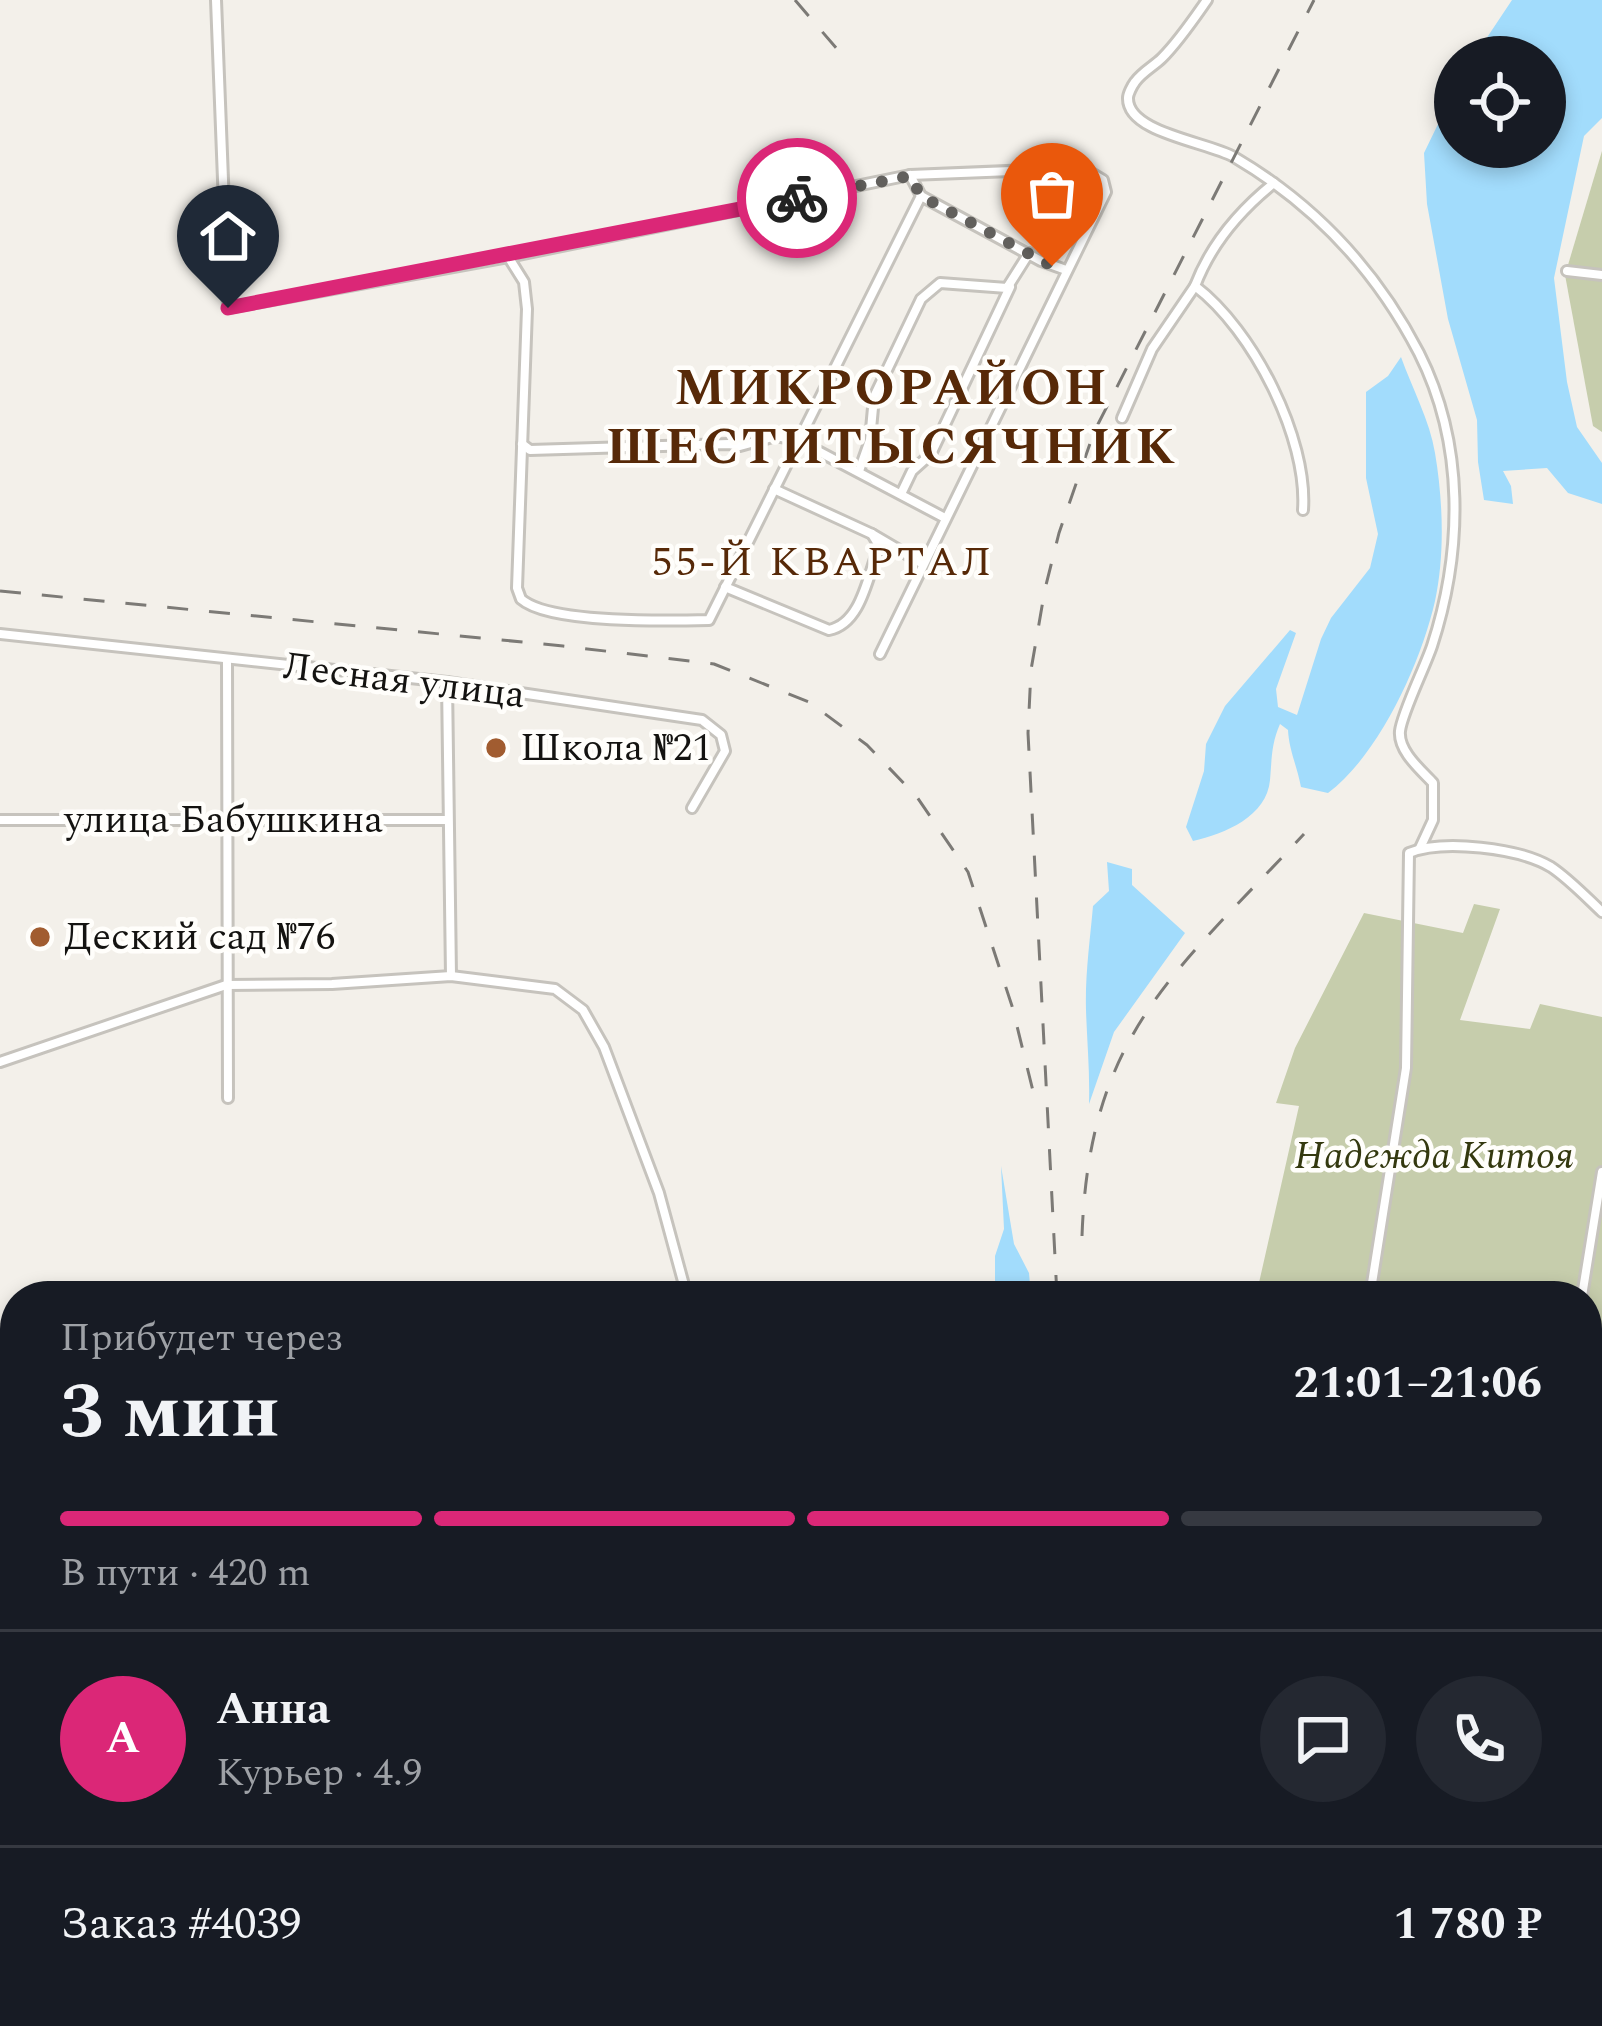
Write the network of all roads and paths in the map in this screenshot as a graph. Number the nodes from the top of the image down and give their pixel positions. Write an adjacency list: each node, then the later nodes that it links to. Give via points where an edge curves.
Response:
1 (216, 0): 7 (street, via 228,308)
2 (1207, 0): 4 (street, via 1133,83 1128,102 1147,127 1218,148)
3 (910, 176): 5 (street); 7 (street); 8 (street, via 1083,168 1106,192)
4 (1274, 183): 12 (street, via 1219,238); 32 (street, via 1370,272 1420,356 1449,442 1456,505 1448,597 1400,732 1404,750 1433,784 1433,820)
5 (921, 196): 6 (street); 14 (street)
6 (1029, 253): 8 (street); 11 (street)
7 (508, 256): 15 (street, via 524,281 527,309)
8 (1066, 270): 20 (street)
9 (1567, 271): 10 (street)
10 (1602, 274)
11 (1011, 286): 16 (street, via 940,283 921,298 874,397); 18 (street, via 931,454)
12 (1195, 286): 13 (street, via 1152,349); 19 (street, via 1238,331 1290,427 1305,478)
13 (1122, 418)
14 (796, 440): 15 (street, via 767,436 736,447); 16 (street); 17 (street)
15 (522, 444): 23 (street, via 517,588 526,605 709,620)
16 (860, 471): 18 (street)
17 (774, 488): 21 (street); 23 (street)
18 (902, 494): 20 (street)
19 (1303, 510)
20 (945, 518): 22 (street)
21 (872, 534): 22 (street); 23 (street, via 877,554 854,613 836,629)
22 (923, 564): 25 (street)
23 (725, 587)
24 (0, 634): 26 (street, Лесная улица)
25 (880, 654)
26 (227, 661): 27 (street, Лесная улица); 31 (street)
27 (447, 682): 28 (street, Лесная улица, via 703,720 721,735 724,751); 30 (street)
28 (692, 808)
29 (0, 820): 31 (street, улица Бабушкина)
30 (448, 820): 31 (street, улица Бабушкина); 34 (street)
31 (226, 822): 35 (street)
32 (1420, 848): 33 (street, via 1521,856 1550,867); 40 (street, via 1409,853 1406,1068)
33 (1602, 912)
34 (451, 976): 35 (street); 39 (street, via 555,988 584,1010 659,1193)
35 (226, 985): 36 (street); 37 (street)
36 (0, 1062)
37 (228, 1098)
38 (1602, 1172): 41 (street)
39 (683, 1281)
40 (1372, 1281)
41 (1584, 1281)

